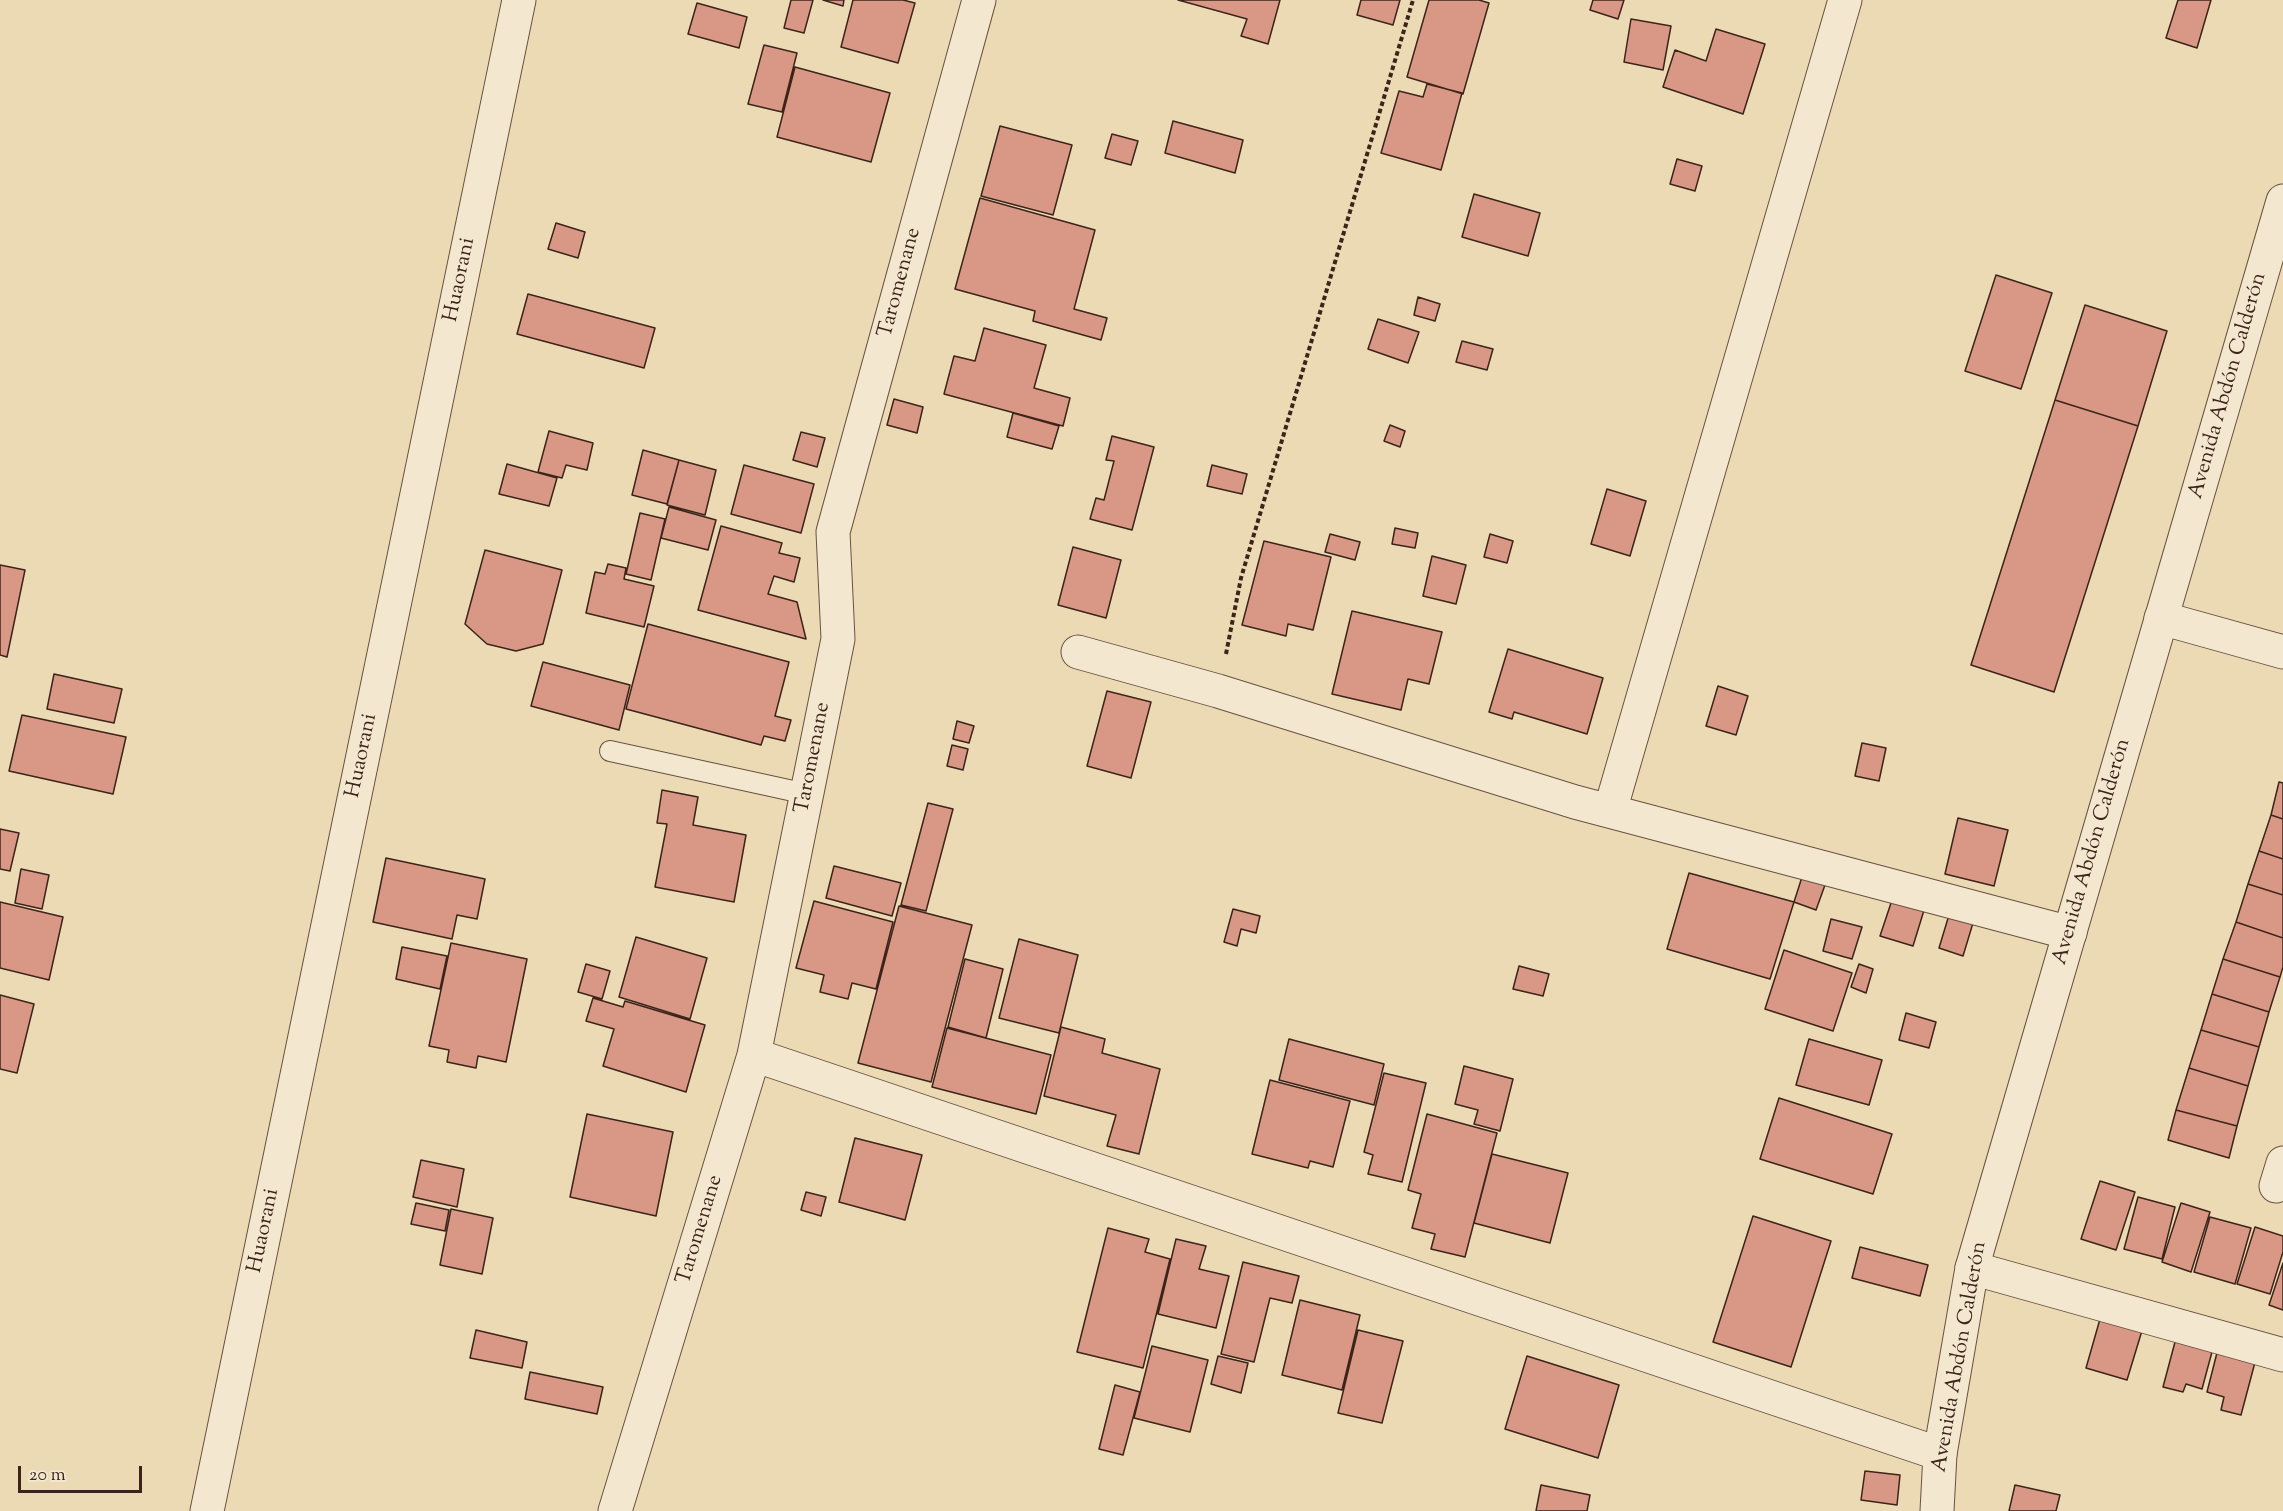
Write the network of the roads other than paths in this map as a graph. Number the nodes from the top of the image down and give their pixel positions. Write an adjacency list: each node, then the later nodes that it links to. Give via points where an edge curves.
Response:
1 (519, 0): 16 (street, Huaorani)
2 (979, 0): 9 (street, Taromenane, via 833,532 838,639)
3 (1845, 0): 10 (street)
4 (2283, 201): 5 (street, Avenida Abdón Calderón)
5 (2161, 618): 7 (street); 11 (street, Avenida Abdón Calderón)
6 (1078, 652): 10 (street)
7 (2283, 652)
8 (610, 751): 9 (lane)
9 (807, 794): 12 (street, Taromenane)
10 (1610, 811): 11 (street)
11 (2070, 933): 13 (street, Avenida Abdón Calderón)
12 (754, 1055): 15 (street); 17 (street, Taromenane)
13 (1972, 1268): 14 (street); 15 (street, Avenida Abdón Calderón)
14 (2283, 1355)
15 (1941, 1454): 18 (street, Avenida Abdón Calderón)
16 (207, 1511)
17 (615, 1511)
18 (1937, 1511)

